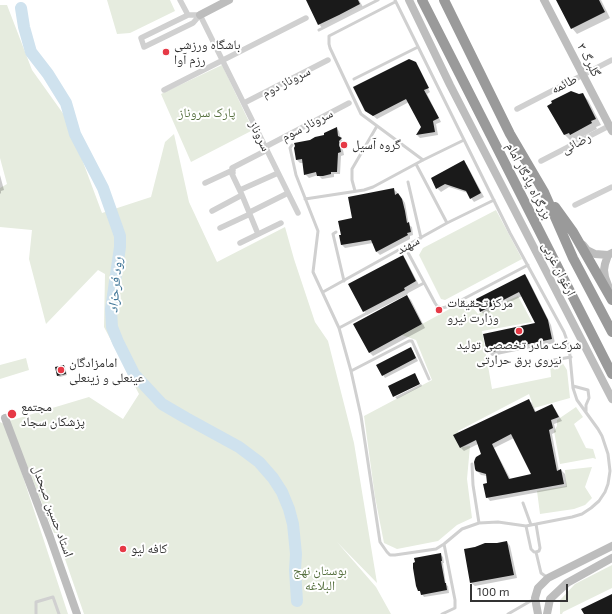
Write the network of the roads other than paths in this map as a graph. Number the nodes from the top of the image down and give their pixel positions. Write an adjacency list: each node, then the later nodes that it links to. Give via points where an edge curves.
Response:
1 (180, 0): 10 (street)
2 (229, 0): 11 (street)
3 (378, 0): 14 (lane)
4 (409, 0): 72 (street, ارغوان غربی, via 450,85)
5 (422, 0): 69 (highway, بزرگراه یادگار امام)
6 (444, 0): 13 (highway, بزرگراه یادگار امام)
7 (451, 0): 13 (highway)
8 (544, 0): 19 (street, گلبرگ ۳)
9 (395, 1): 15 (lane); 25 (lane, via 329,36 328,40 361,114)
10 (188, 15): 11 (street); 11 (street, via 140,38 144,47 193,23)
11 (200, 15): 18 (street, سروناز)
12 (306, 18): 18 (street)
13 (459, 29): 39 (highway, بزرگراه یادگار امام, via 510,134)
14 (319, 30)
15 (418, 47): 20 (lane); 27 (lane)
16 (328, 60): 22 (street, سروناز دوم)
17 (612, 60): 19 (street, طائمه)
18 (222, 61): 21 (street); 22 (street, سروناز)
19 (583, 75): 24 (street, طائمه); 26 (street, گلبرگ ۳)
20 (354, 78)
21 (164, 90)
22 (244, 103): 29 (street, سروناز)
23 (349, 103): 29 (street, سروناز سوم)
24 (517, 109)
25 (377, 126): 30 (lane); 38 (lane, via 352,169)
26 (611, 127): 31 (street, رضائی)
27 (464, 140): 30 (lane); 43 (lane)
28 (292, 145): 42 (lane, via 290,148 296,175)
29 (266, 148): 33 (street, سروناز سوم); 34 (street, سروناز)
30 (423, 160): 32 (lane)
31 (540, 161)
32 (416, 164): 38 (lane, via 373,187); 48 (lane)
33 (232, 170): 36 (street, سروناز سوم); 40 (street)
34 (278, 173): 40 (street); 41 (street, سروناز)
35 (408, 182): 54 (lane)
36 (205, 183)
37 (612, 186): 44 (street)
38 (355, 191): 42 (lane)
39 (544, 192): 52 (highway); 65 (highway, بزرگراه یادگار امام, via 573,258)
40 (241, 193): 45 (street); 46 (street)
41 (288, 193): 46 (street); 47 (street, سروناز)
42 (305, 199): 61 (lane, via 318,231 313,272)
43 (494, 200): 48 (lane, سهند); 58 (lane)
44 (575, 205)
45 (212, 211)
46 (250, 213): 50 (street); 53 (street)
47 (298, 213)
48 (447, 223): 54 (lane, سهند)
49 (281, 224): 53 (street)
50 (220, 228)
51 (336, 232): 59 (lane, via 333,234)
52 (573, 232): 57 (street, via 587,250 595,254); 63 (highway)
53 (258, 234): 55 (street)
54 (421, 238): 56 (lane, سهند)
55 (240, 243)
56 (405, 247): 59 (lane, سهند); 60 (lane)
57 (610, 254): 62 (street, via 604,270)
58 (528, 265): 60 (lane, via 442,308 437,306); 66 (lane, via 564,332)
59 (344, 281): 61 (lane, سهند)
60 (424, 283): 64 (lane)
61 (323, 292): 64 (lane)
62 (612, 296)
63 (612, 300)
64 (339, 328): 68 (lane)
65 (612, 332)
66 (571, 357): 67 (lane); 71 (lane)
67 (548, 361)
68 (351, 371): 70 (lane, via 412,341); 81 (lane, via 361,416 380,542 390,555 436,549)
69 (612, 374)
70 (429, 379)
71 (573, 386): 73 (lane, via 577,400); 73 (lane, via 588,390)
72 (612, 399)
73 (586, 412): 78 (lane, via 602,436 608,454 610,471 605,492 599,501 582,514)
74 (3, 418): 91 (street, استاد حسین صبحدل)
75 (472, 464): 77 (lane)
76 (524, 503): 79 (lane)
77 (479, 523): 80 (lane, via 498,522); 81 (lane, via 462,529)
78 (536, 524): 79 (lane); 83 (lane, via 540,548)
79 (531, 525): 80 (lane)
80 (526, 526): 83 (lane, via 531,549)
81 (444, 544): 92 (lane, via 456,600 455,608)
82 (612, 546): 85 (street)
83 (536, 552): 86 (lane, via 541,574)
84 (612, 558): 87 (street)
85 (560, 571): 86 (street); 87 (street)
86 (548, 578): 88 (street, via 538,588)
87 (567, 583): 95 (street, via 550,598)
88 (535, 598): 93 (lane); 94 (street)
89 (36, 614): 90 (lane, via 36,602 53,597)
90 (59, 614)
91 (77, 614)
92 (442, 614)
93 (508, 614)
94 (538, 614)
95 (547, 614)

